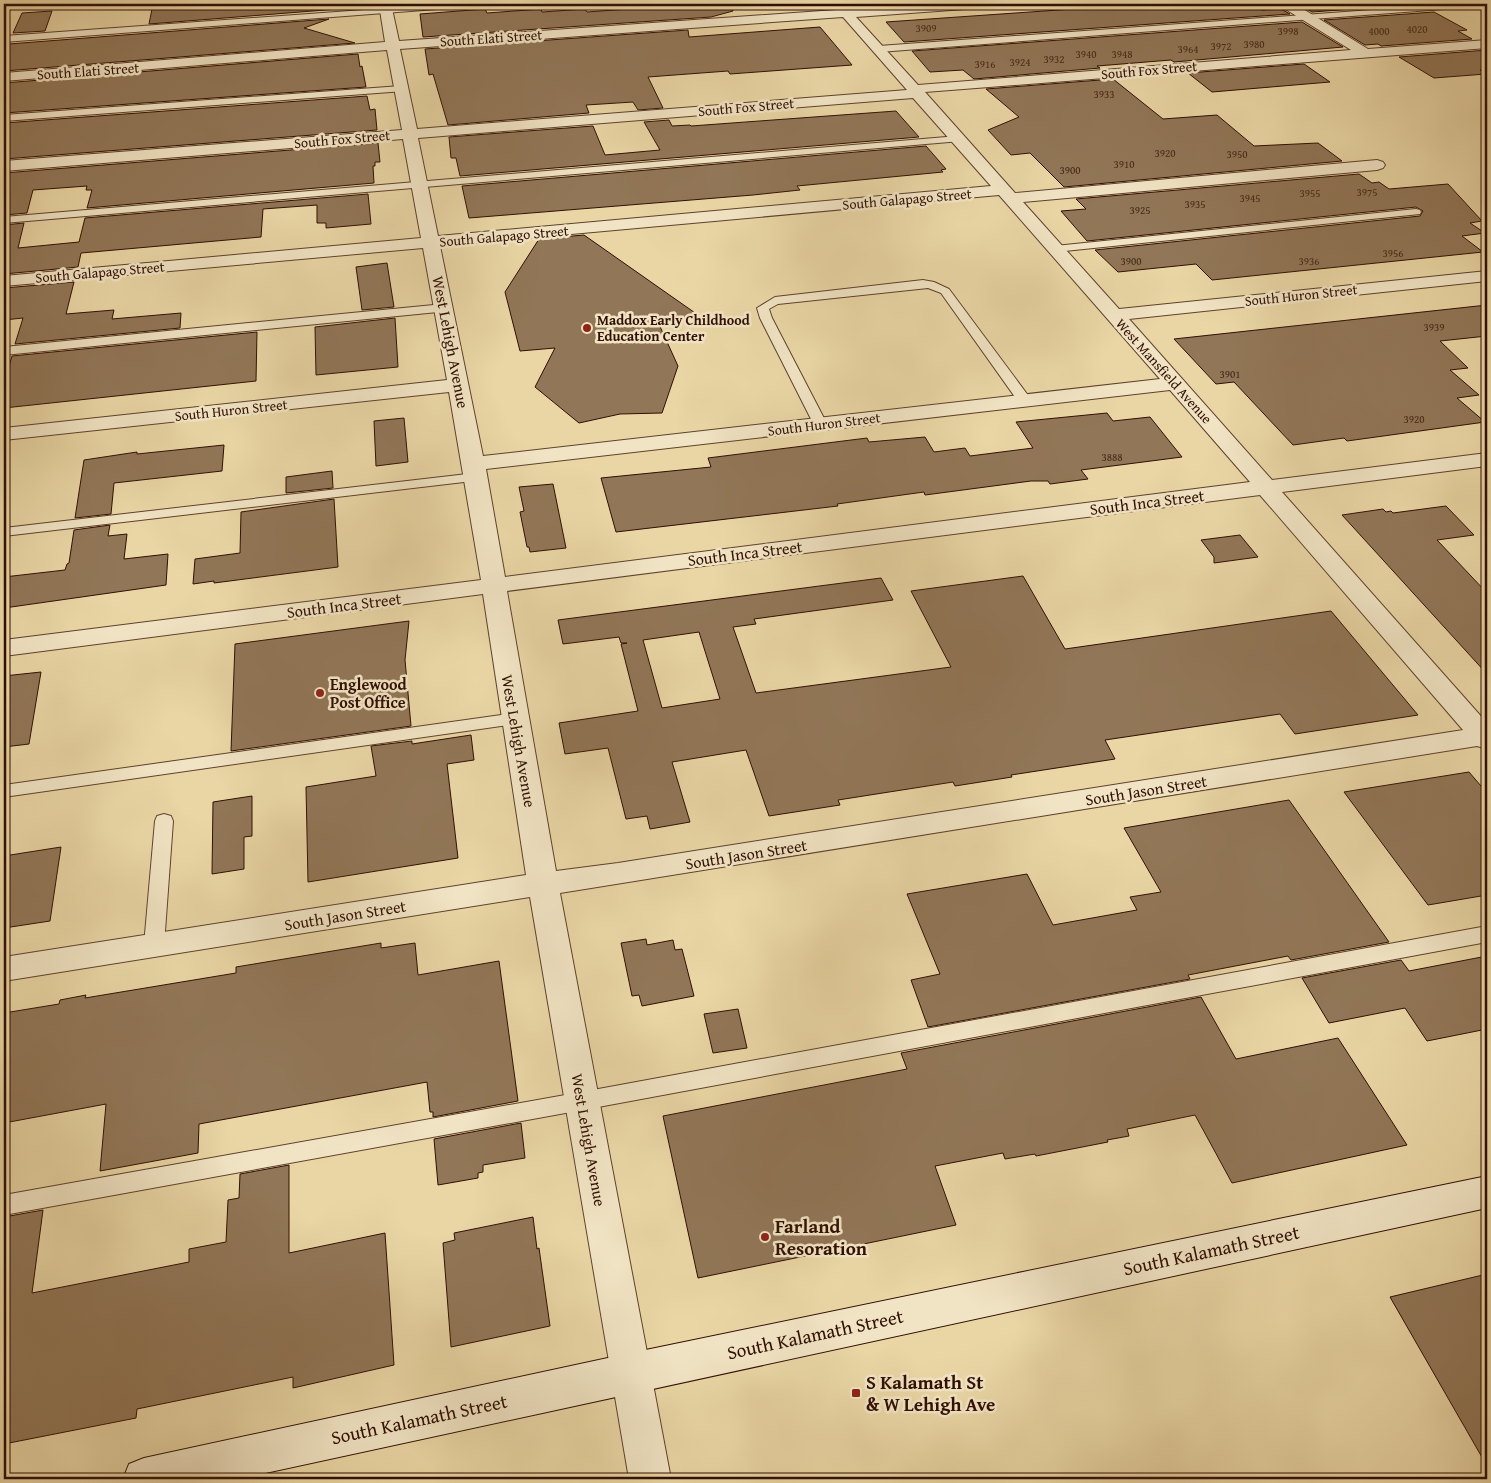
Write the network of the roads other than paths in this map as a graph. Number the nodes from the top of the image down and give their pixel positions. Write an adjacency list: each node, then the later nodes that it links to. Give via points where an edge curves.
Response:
1 (476, 4): 5 (lane)
2 (979, 4): 6 (street, South Elati Street)
3 (1287, 4): 7 (street)
4 (1483, 4): 7 (lane)
5 (385, 7): 8 (lane); 10 (street, West Lehigh Avenue)
6 (843, 8): 10 (street, South Elati Street); 11 (street, West Mansfield Avenue)
7 (1308, 17): 11 (lane); 12 (street)
8 (4, 39)
9 (1487, 44): 12 (street, South Fox Street)
10 (392, 45): 13 (street, South Elati Street); 14 (street, West Lehigh Avenue)
11 (879, 49): 15 (street, West Mansfield Avenue)
12 (1365, 53): 15 (street, South Fox Street)
13 (4, 76)
14 (401, 89): 16 (lane); 17 (street, West Lehigh Avenue)
15 (916, 91): 17 (street, South Fox Street, via 911,94); 18 (street, West Mansfield Avenue)
16 (4, 118)
17 (410, 134): 20 (street, South Fox Street); 21 (street, West Lehigh Avenue)
18 (958, 138): 21 (lane); 22 (street, West Mansfield Avenue)
19 (1377, 165): 22 (street, South Galapago Street)
20 (4, 166)
21 (420, 184): 24 (lane); 25 (street, West Lehigh Avenue)
22 (1007, 194): 25 (street, South Galapago Street); 26 (street, West Mansfield Avenue)
23 (1416, 212): 26 (lane)
24 (4, 220)
25 (432, 242): 28 (street, South Galapago Street); 29 (street, West Lehigh Avenue)
26 (1055, 249): 30 (street, West Mansfield Avenue)
27 (1487, 276): 30 (street, South Huron Street)
28 (4, 281)
29 (444, 308): 31 (lane); 33 (street, West Lehigh Avenue)
30 (1114, 315): 32 (street, West Mansfield Avenue)
31 (4, 351)
32 (1176, 383): 34 (street, South Huron Street); 39 (street, West Mansfield Avenue)
33 (459, 385): 36 (street, South Huron Street); 38 (street, West Lehigh Avenue)
34 (1025, 401): 35 (street, South Huron Street); 35 (lane, via 939,287 922,284 775,301 764,308 766,318)
35 (820, 424): 38 (street, South Huron Street)
36 (4, 434)
37 (1487, 459): 39 (street, South Inca Street)
38 (474, 471): 40 (lane); 41 (street, West Lehigh Avenue)
39 (1266, 487): 41 (street, South Inca Street); 44 (street, West Mansfield Avenue)
40 (4, 532)
41 (493, 586): 42 (street, South Inca Street); 43 (street, West Lehigh Avenue)
42 (4, 648)
43 (516, 719): 45 (lane); 47 (street, West Lehigh Avenue)
44 (1486, 737): 47 (street, South Jason Street)
45 (4, 791)
46 (164, 821): 49 (lane)
47 (543, 884): 49 (street, South Jason Street); 51 (street, West Lehigh Avenue)
48 (1487, 934): 51 (lane)
49 (154, 945): 50 (street, South Jason Street)
50 (4, 969)
51 (582, 1101): 53 (lane); 54 (street, West Lehigh Avenue)
52 (1487, 1192): 54 (street, South Kalamath Street)
53 (4, 1205)
54 (631, 1373): 55 (street, South Kalamath Street); 56 (street, West Lehigh Avenue)
55 (144, 1479)
56 (650, 1479)

